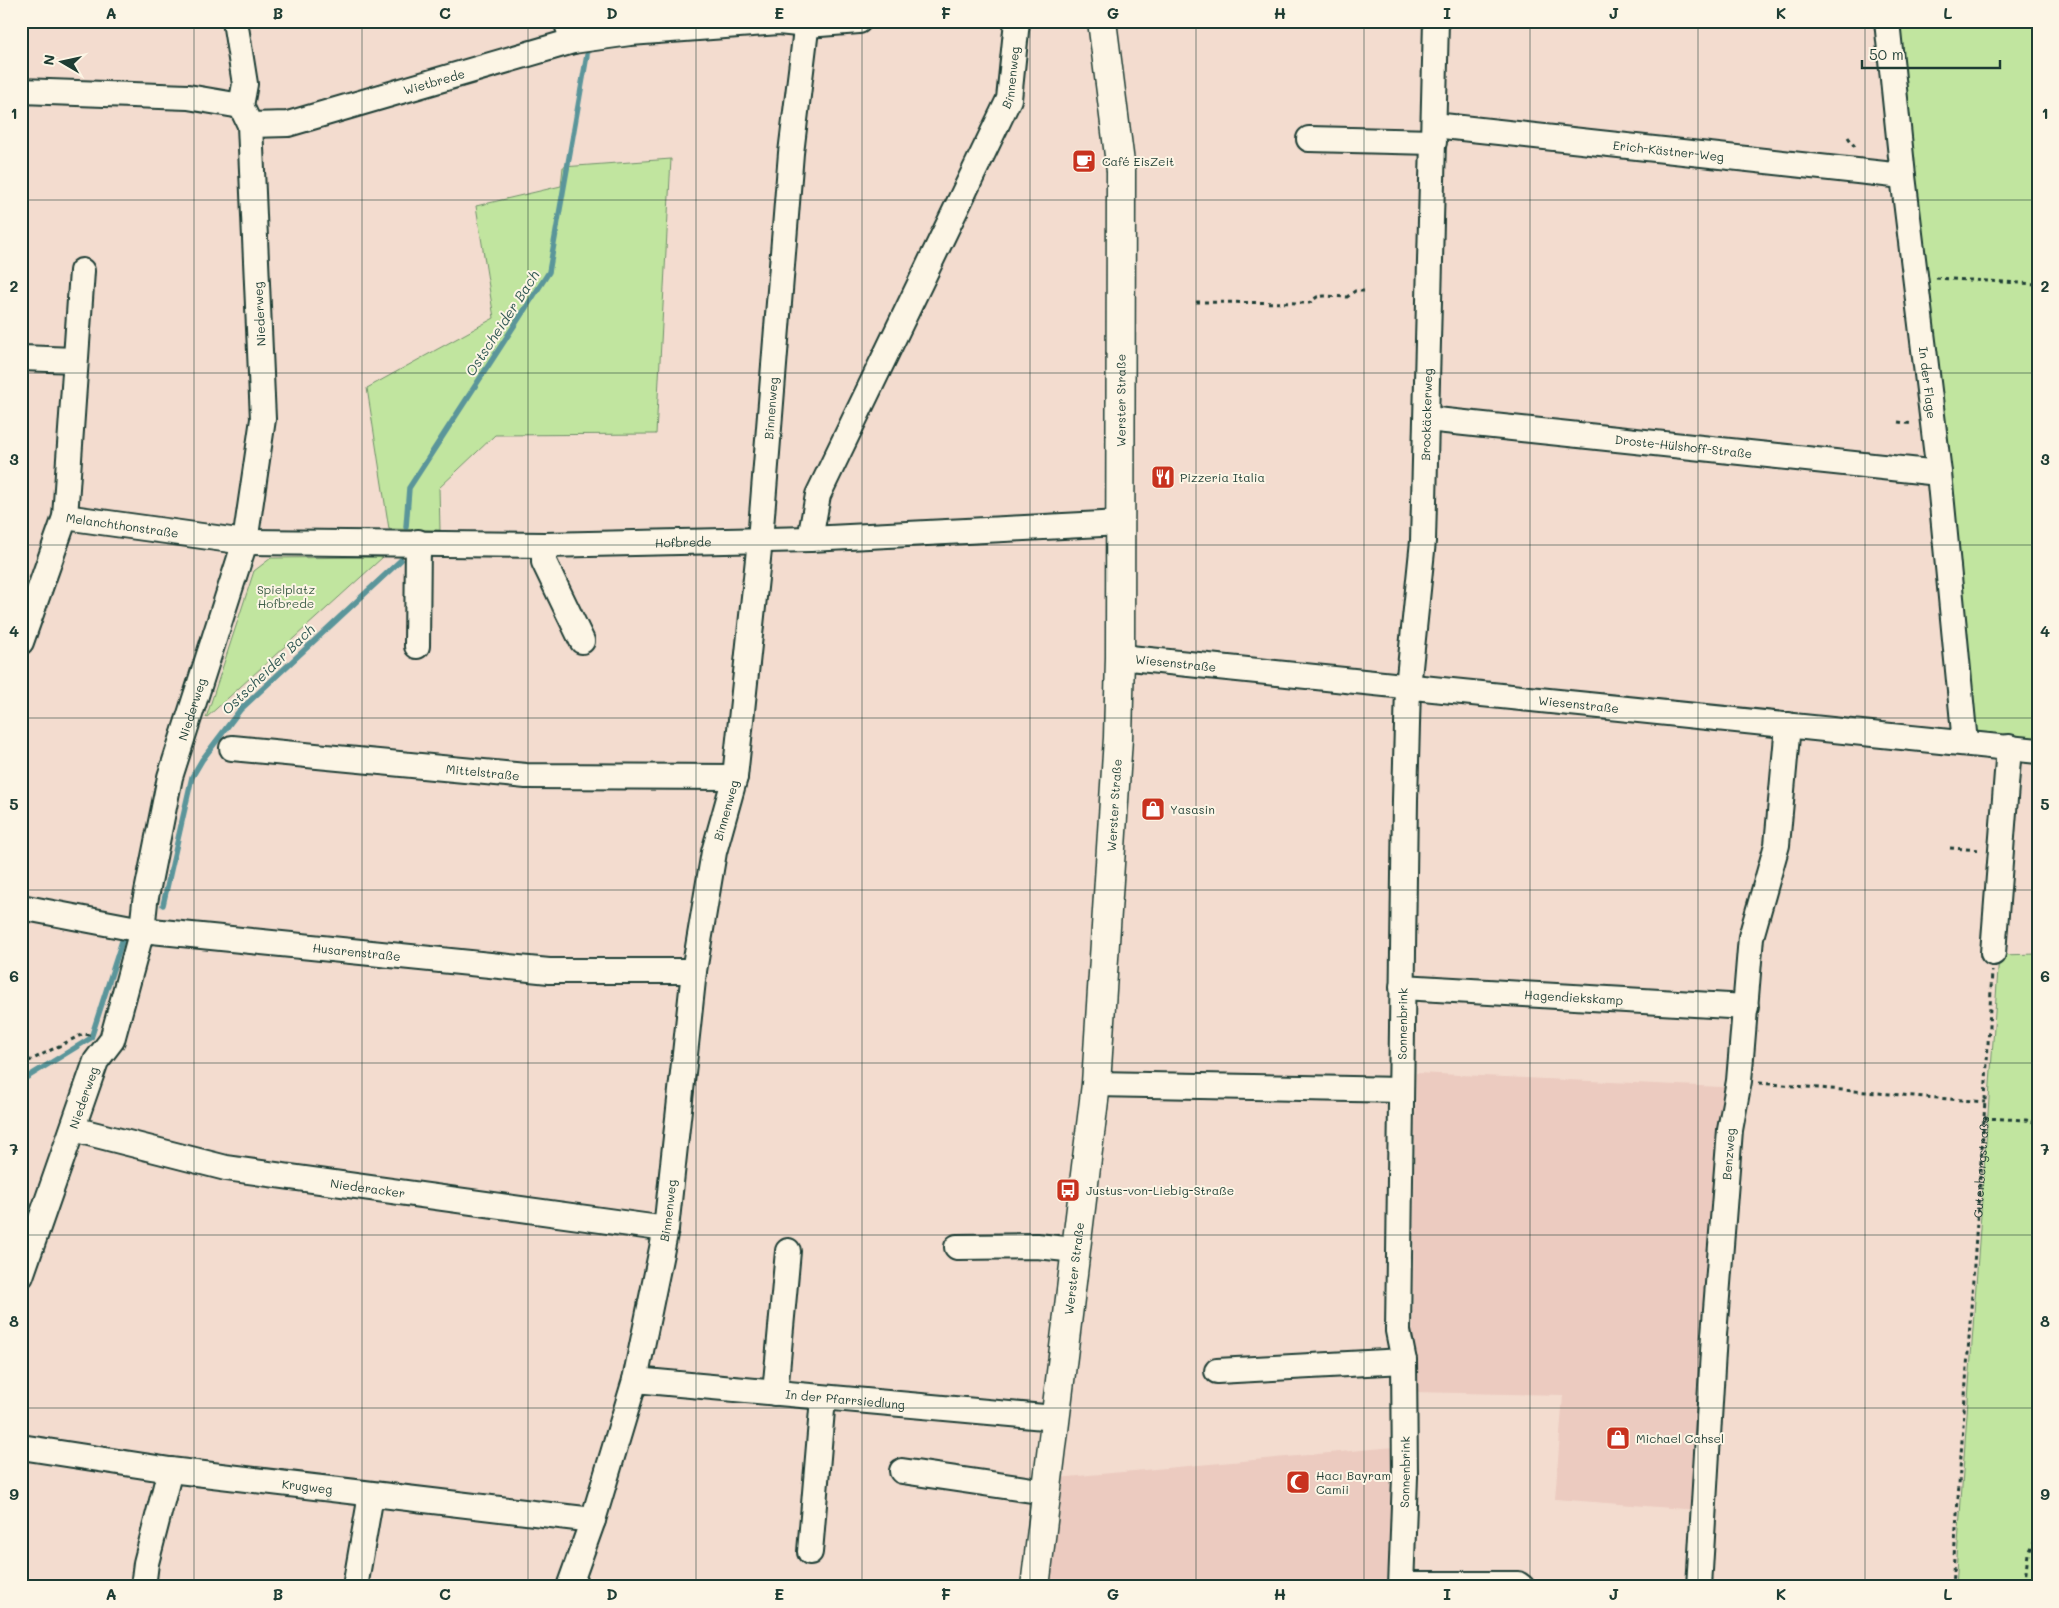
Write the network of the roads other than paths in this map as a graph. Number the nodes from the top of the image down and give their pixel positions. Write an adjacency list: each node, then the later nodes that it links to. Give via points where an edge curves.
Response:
1 (235, 21): 10 (street, Niederweg)
2 (859, 21): 7 (street, Wietbrede)
3 (1017, 21): 21 (street, Binnenweg, via 1009,100 818,495)
4 (1102, 21): 20 (main road, Werster Straße, via 1121,171)
5 (1436, 21): 11 (street, Brockäckerweg)
6 (1887, 21): 13 (street, In der Flage)
7 (807, 23): 8 (street, Wietbrede, via 779,22 630,33); 22 (street, Binnenweg, via 791,153)
8 (569, 31): 10 (street, Wietbrede, via 288,124)
9 (21, 91): 10 (street, Wietbrede, via 188,97)
10 (246, 115): 23 (street, Niederweg, via 263,419)
11 (1434, 134): 12 (street); 13 (street, Erich-Kästner-Weg); 17 (street, Brockäckerweg)
12 (1309, 139)
13 (1903, 176): 18 (street, In der Flage)
14 (82, 271): 16 (street, Melanchthonstraße)
15 (21, 358): 16 (street)
16 (75, 360): 19 (street, Melanchthonstraße)
17 (1427, 419): 18 (street, Droste-Hülshoff-Straße); 30 (street, Brockäckerweg, via 1423,541)
18 (1939, 473): 32 (street, In der Flage)
19 (65, 517): 23 (street, Melanchthonstraße); 27 (street)
20 (1121, 523): 21 (street, Hofbrede); 29 (main road, Werster Straße)
21 (810, 539): 22 (street, Hofbrede)
22 (760, 540): 25 (street, Hofbrede); 36 (street, Binnenweg)
23 (245, 542): 24 (street, Hofbrede); 38 (street, Niederweg, via 170,777)
24 (418, 542): 25 (street, Hofbrede); 28 (street)
25 (544, 545): 26 (street, via 544,562)
26 (582, 640)
27 (21, 642)
28 (417, 646)
29 (1120, 657): 30 (street, Wiesenstraße); 43 (main road, Werster Straße, via 1118,738)
30 (1408, 687): 31 (street, Wiesenstraße); 41 (street, Sonnenbrink)
31 (1788, 726): 32 (street, Wiesenstraße); 42 (street, Benzweg, via 1777,845 1751,937)
32 (1965, 743): 34 (street, Wiesenstraße)
33 (232, 748): 36 (street, Mittelstraße, via 526,776)
34 (2009, 748): 35 (street, Wiesenstraße); 39 (street)
35 (2038, 751)
36 (734, 777): 40 (street, Binnenweg, via 714,852)
37 (21, 906): 38 (street, Husarenstraße)
38 (142, 930): 40 (street, Husarenstraße, via 549,971); 45 (street, Niederweg, via 112,1040 96,1061)
39 (1993, 953)
40 (694, 971): 46 (street, Binnenweg)
41 (1402, 987): 42 (street, Hagendiekskamp); 44 (street, Sonnenbrink)
42 (1746, 1007): 70 (street, Benzweg, via 1739,1081 1730,1130)
43 (1096, 1084): 44 (street); 48 (main road, Werster Straße)
44 (1401, 1090): 51 (street, Sonnenbrink, via 1398,1331)
45 (73, 1129): 46 (street, Niederacker, via 226,1168); 50 (street, Niederweg)
46 (666, 1229): 53 (street, Binnenweg)
47 (957, 1247): 48 (street, via 1030,1246)
48 (1076, 1250): 56 (main road, Werster Straße)
49 (788, 1251): 54 (street)
50 (21, 1276)
51 (1404, 1361): 52 (street); 64 (street, Sonnenbrink, via 1405,1477)
52 (1218, 1371)
53 (635, 1380): 54 (street, In der Pfarrsiedlung); 62 (street, Binnenweg)
54 (775, 1393): 55 (street, In der Pfarrsiedlung)
55 (823, 1398): 56 (street, In der Pfarrsiedlung); 63 (street)
56 (1055, 1418): 60 (main road, Werster Straße)
57 (21, 1447): 58 (street, Krugweg)
58 (170, 1470): 61 (street, Krugweg); 65 (street)
59 (902, 1471): 60 (street)
60 (1046, 1492): 68 (main road, Werster Straße)
61 (371, 1495): 62 (street, Krugweg); 66 (street)
62 (592, 1520): 67 (street, Binnenweg)
63 (810, 1552)
64 (1401, 1585): 69 (street, Sonnenbrink, via 1518,1584)
65 (143, 1587)
66 (355, 1587)
67 (569, 1587)
68 (1035, 1587)
69 (1522, 1587)
70 (1699, 1587)

